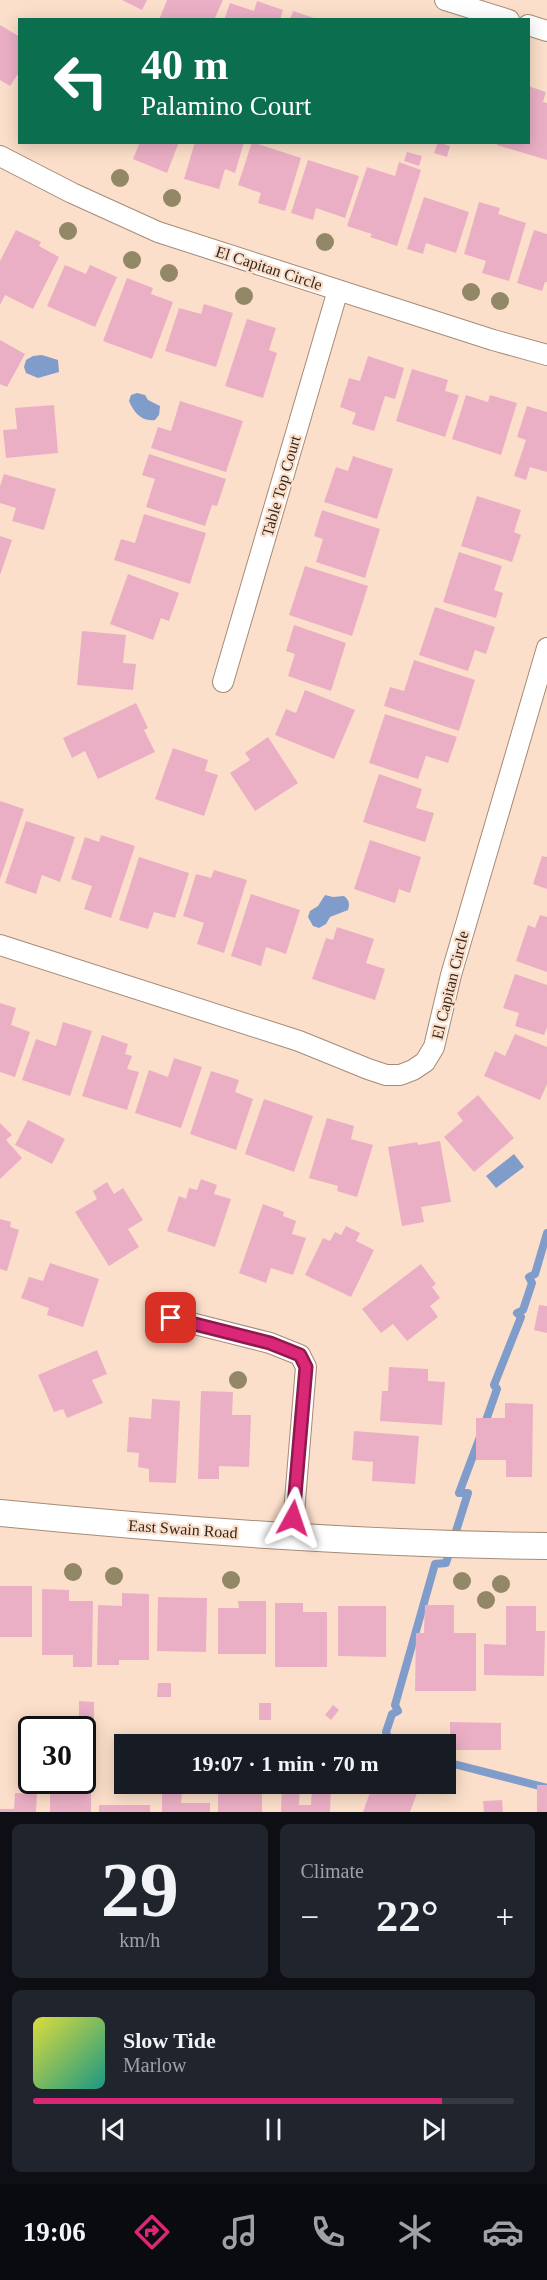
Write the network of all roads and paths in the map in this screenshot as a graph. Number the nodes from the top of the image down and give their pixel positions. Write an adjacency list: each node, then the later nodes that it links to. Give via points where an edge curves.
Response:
1 (445, 0): 2 (street)
2 (502, 18)
3 (530, 27): 4 (street)
4 (547, 31)
5 (0, 156): 6 (street, El Capitan Circle, via 158,232)
6 (338, 290): 7 (street, El Capitan Circle); 9 (street, Table Top Court)
7 (547, 355)
8 (547, 648): 10 (street, El Capitan Circle, via 454,963 434,1047 425,1062 413,1070 386,1075 299,1041)
9 (224, 682)
10 (0, 945)
11 (171, 1318): 13 (street, via 270,1343 300,1355 306,1367)
12 (0, 1513): 13 (street, East Swain Road, via 147,1528)
13 (292, 1536): 14 (street, East Swain Road)
14 (547, 1546)

